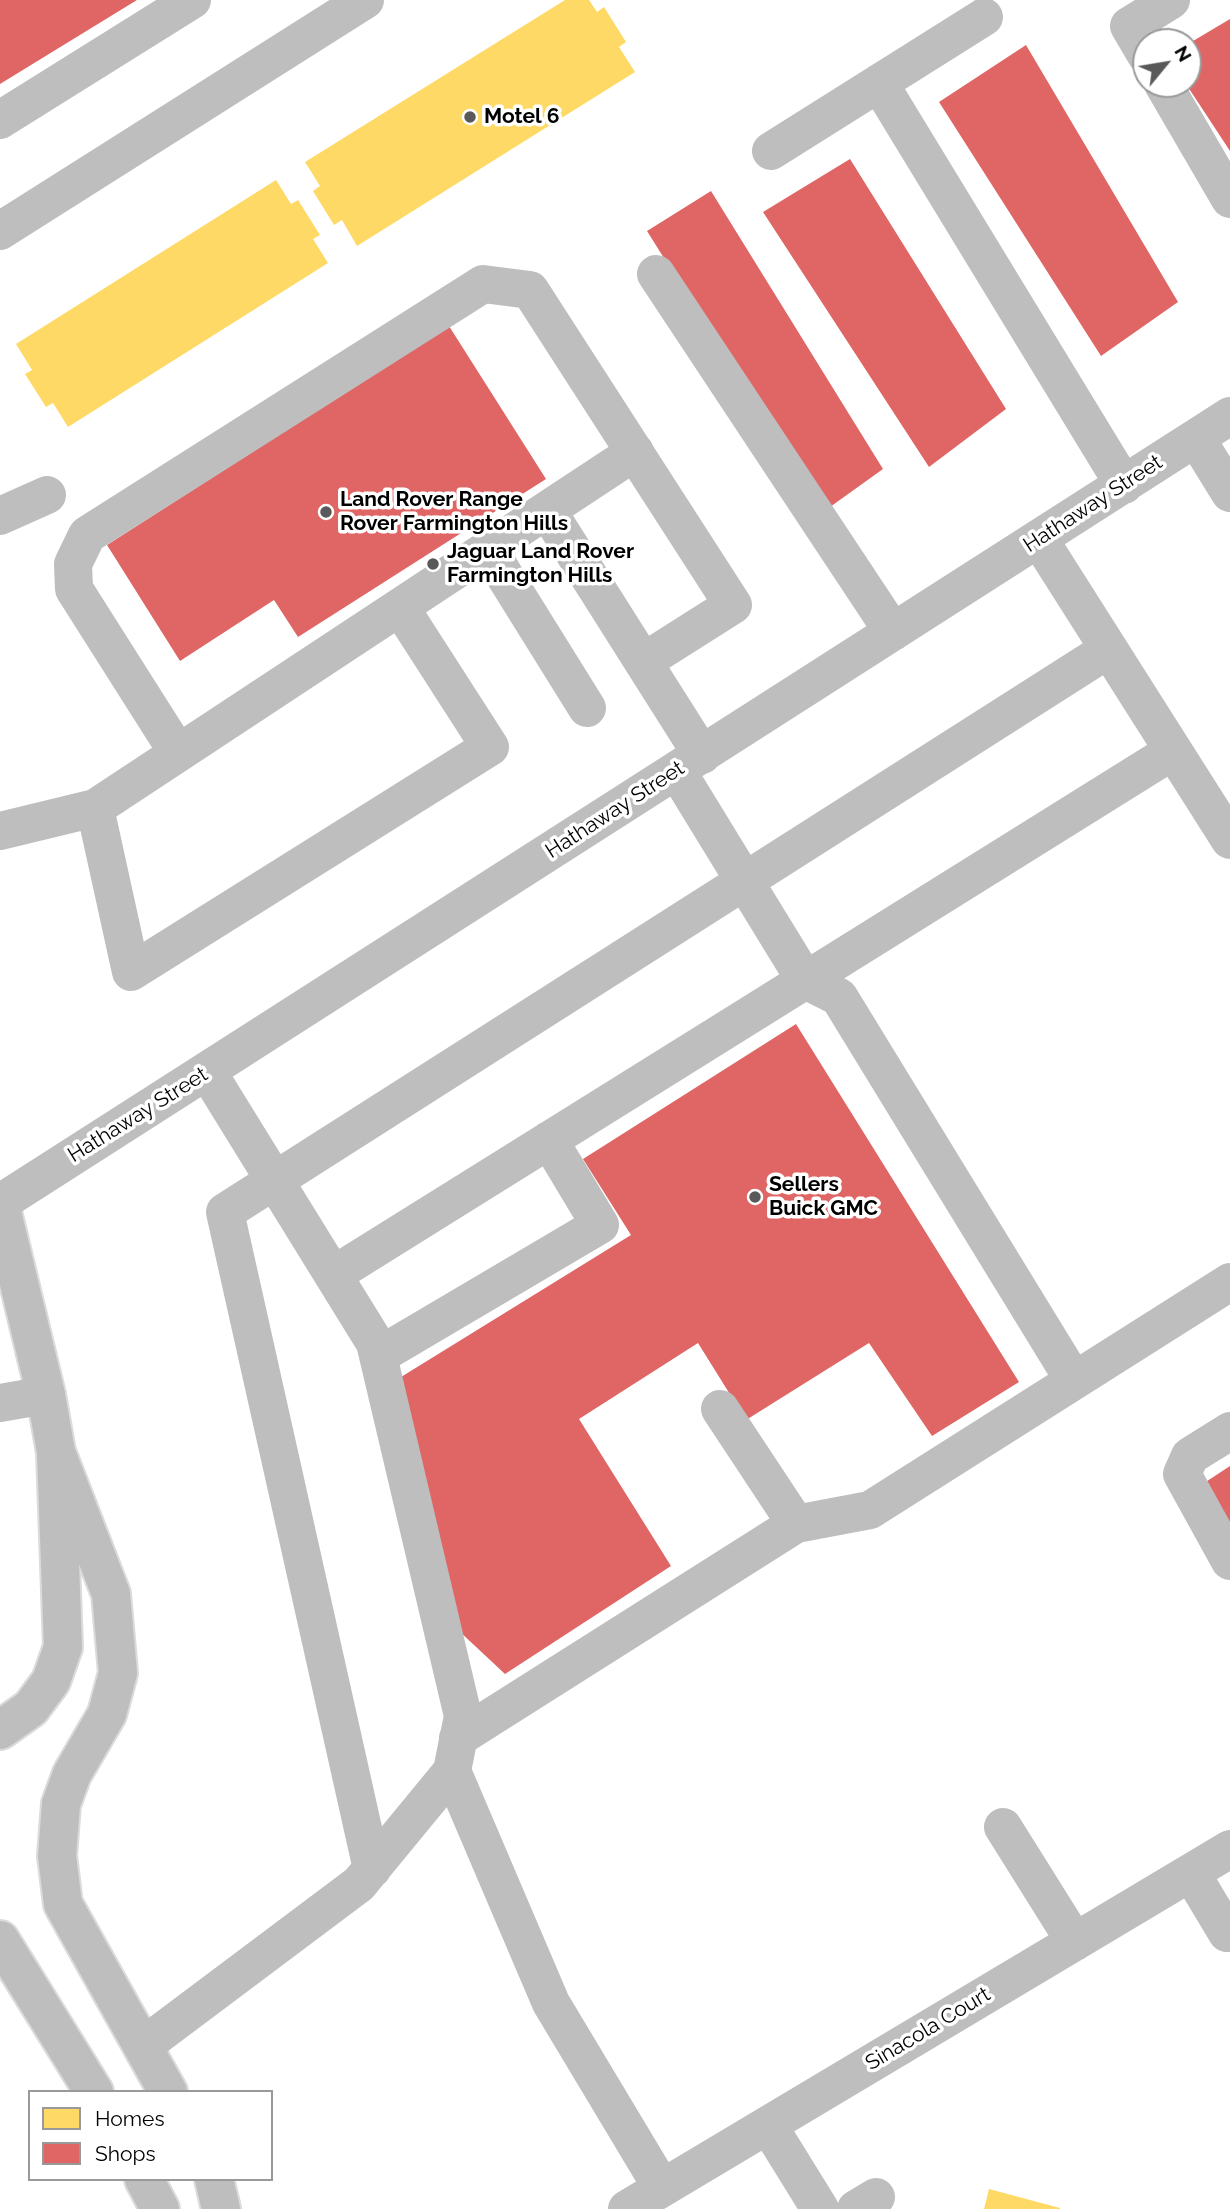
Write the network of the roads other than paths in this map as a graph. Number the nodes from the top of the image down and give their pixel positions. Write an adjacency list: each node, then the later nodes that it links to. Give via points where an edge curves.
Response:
1 (192, 0): 8 (street)
2 (365, 0): 11 (street)
3 (1171, 0): 5 (street, via 1129,26)
4 (984, 17): 6 (street)
5 (1132, 31)
6 (879, 83): 9 (street); 16 (street)
7 (1171, 98): 10 (street)
8 (0, 120)
9 (771, 151)
10 (1230, 199)
11 (0, 231)
12 (656, 274): 24 (street)
13 (1230, 416): 14 (street, Hathaway Street)
14 (1196, 438): 16 (street, Hathaway Street); 17 (street)
15 (635, 452): 19 (street); 26 (street, via 733,604); 29 (street, via 530,290 483,284 87,535 73,564 74,589)
16 (1124, 485): 21 (street, Hathaway Street)
17 (1230, 493)
18 (47, 495): 20 (street)
19 (547, 510): 22 (street); 26 (street)
20 (0, 516)
21 (1039, 539): 24 (street, Hathaway Street); 25 (street)
22 (488, 549): 23 (street); 27 (street)
23 (400, 607): 29 (street); 31 (street, via 490,747 131,972)
24 (892, 632): 30 (street, Hathaway Street)
25 (1109, 649): 28 (street); 34 (street)
26 (643, 662): 30 (street)
27 (587, 708)
28 (1173, 751): 33 (street); 35 (street)
29 (178, 753): 31 (street)
30 (690, 763): 34 (street); 36 (street, Hathaway Street)
31 (95, 807): 32 (street)
32 (0, 831)
33 (1230, 840)
34 (744, 881): 35 (street); 38 (street)
35 (805, 980): 37 (street); 44 (street, via 839,998)
36 (207, 1071): 38 (street); 39 (street, Hathaway Street)
37 (549, 1140): 41 (street); 43 (street, via 600,1225)
38 (275, 1182): 41 (street); 56 (street, via 225,1212)
39 (0, 1203): 40 (street)
40 (6, 1257): 45 (street)
41 (333, 1275): 43 (street, via 375,1343)
42 (1230, 1282): 44 (street)
43 (378, 1356): 53 (street, via 463,1716)
44 (1073, 1379): 50 (street, via 870,1510)
45 (46, 1395): 46 (street); 49 (street)
46 (0, 1403)
47 (720, 1409): 50 (street)
48 (1230, 1432): 51 (street, via 1190,1456 1182,1474)
49 (56, 1452): 52 (street, via 63,1647 51,1681 31,1708); 61 (street, via 111,1594 118,1673 107,1714 72,1774 61,1804 57,1856 63,1904)
50 (796, 1524): 53 (street)
51 (1230, 1561)
52 (0, 1730)
53 (455, 1755): 56 (street); 67 (street, via 551,2003)
54 (1003, 1827): 60 (street)
55 (1230, 1849): 57 (street, Sinacola Court)
56 (372, 1869): 61 (street, via 359,1884)
57 (1191, 1873): 58 (street); 60 (street, Sinacola Court)
58 (1227, 1933)
59 (0, 1940): 62 (street)
60 (1075, 1941): 64 (street, Sinacola Court)
61 (143, 2046): 63 (street)
62 (93, 2090)
63 (167, 2090)
64 (768, 2125): 67 (street, Sinacola Court); 71 (street)
65 (145, 2181): 68 (street)
66 (214, 2181): 69 (street)
67 (662, 2188): 70 (street, Sinacola Court)
68 (160, 2209)
69 (221, 2209)
70 (627, 2209)
71 (820, 2209)

